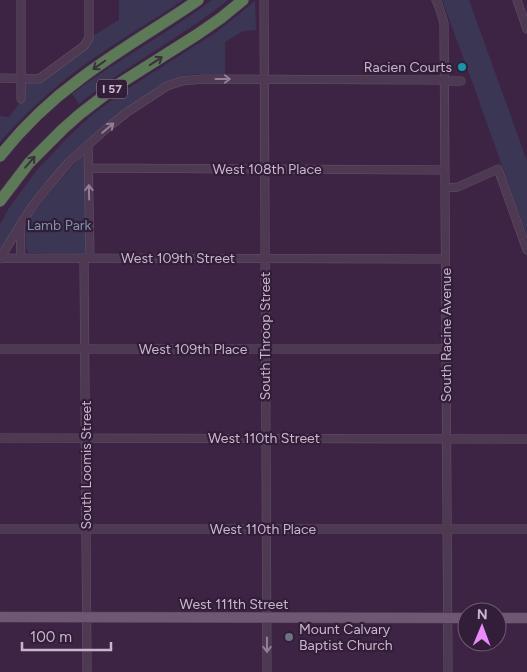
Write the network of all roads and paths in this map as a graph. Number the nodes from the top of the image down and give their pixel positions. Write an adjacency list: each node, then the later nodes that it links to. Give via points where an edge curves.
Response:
1 (21, 0): 10 (street)
2 (89, 0): 10 (street, via 89,38 84,46 42,77)
3 (198, 0): 16 (highway, I 57, one-way to 16, via 111,56 54,99)
4 (243, 0): 21 (highway, I 57, one-way to 4, via 29,163 80,114)
5 (264, 0): 11 (street, South Throop Street)
6 (436, 0): 12 (street, South Racine Avenue, via 444,23)
7 (517, 0): 8 (street)
8 (527, 29)
9 (0, 78): 10 (street)
10 (21, 78): 14 (street)
11 (264, 79): 12 (street); 15 (street, one-way to 11, via 126,113 167,86 203,79); 18 (street, South Throop Street)
12 (444, 80): 13 (street); 19 (street, South Racine Avenue)
13 (461, 81)
14 (21, 99)
15 (88, 145): 17 (street, South Loomis Street); 22 (street, via 50,184)
16 (0, 156)
17 (89, 168): 18 (street, West 108th Place); 25 (street, South Loomis Street, one-way to 17)
18 (264, 169): 19 (street, West 108th Place); 26 (street, South Throop Street)
19 (445, 170): 20 (street, South Racine Avenue)
20 (445, 188): 23 (street, via 458,187 498,169); 28 (street, South Racine Avenue)
21 (0, 201)
22 (20, 226): 24 (street); 27 (street)
23 (527, 250)
24 (21, 258): 25 (street, West 109th Street); 27 (street, West 109th Street)
25 (87, 258): 26 (street, West 109th Street); 30 (street, South Loomis Street)
26 (265, 258): 28 (street, West 109th Street); 31 (street, South Throop Street)
27 (0, 259)
28 (446, 259): 32 (street, South Racine Avenue)
29 (0, 349): 30 (street, West 109th Place)
30 (85, 349): 31 (street, West 109th Place); 34 (street, South Loomis Street)
31 (265, 349): 32 (street, West 109th Place); 35 (street, South Throop Street)
32 (446, 349): 36 (street, South Racine Avenue)
33 (0, 438): 34 (street, West 110th Street)
34 (85, 438): 35 (street, West 110th Street); 39 (street, South Loomis Street)
35 (266, 438): 36 (street, West 110th Street); 40 (street, South Throop Street)
36 (446, 438): 37 (street, West 110th Street); 41 (street, South Racine Avenue)
37 (527, 439)
38 (0, 529): 39 (street, West 110th Place)
39 (86, 529): 40 (street, West 110th Place); 44 (street, South Loomis Street)
40 (266, 529): 41 (street, West 110th Place); 45 (street, South Throop Street)
41 (447, 529): 42 (street, West 110th Place); 46 (street, South Racine Avenue)
42 (527, 529)
43 (0, 617): 44 (main road, West 111th Street)
44 (86, 618): 45 (main road, West 111th Street); 50 (street, South Loomis Street)
45 (267, 618): 46 (main road, West 111th Street); 51 (street, South Throop Street, one-way to 51)
46 (448, 618): 47 (main road, West 111th Street); 52 (street, South Racine Avenue)
47 (457, 618)
48 (507, 618): 49 (main road)
49 (527, 618)
50 (87, 672)
51 (267, 672)
52 (448, 672)

